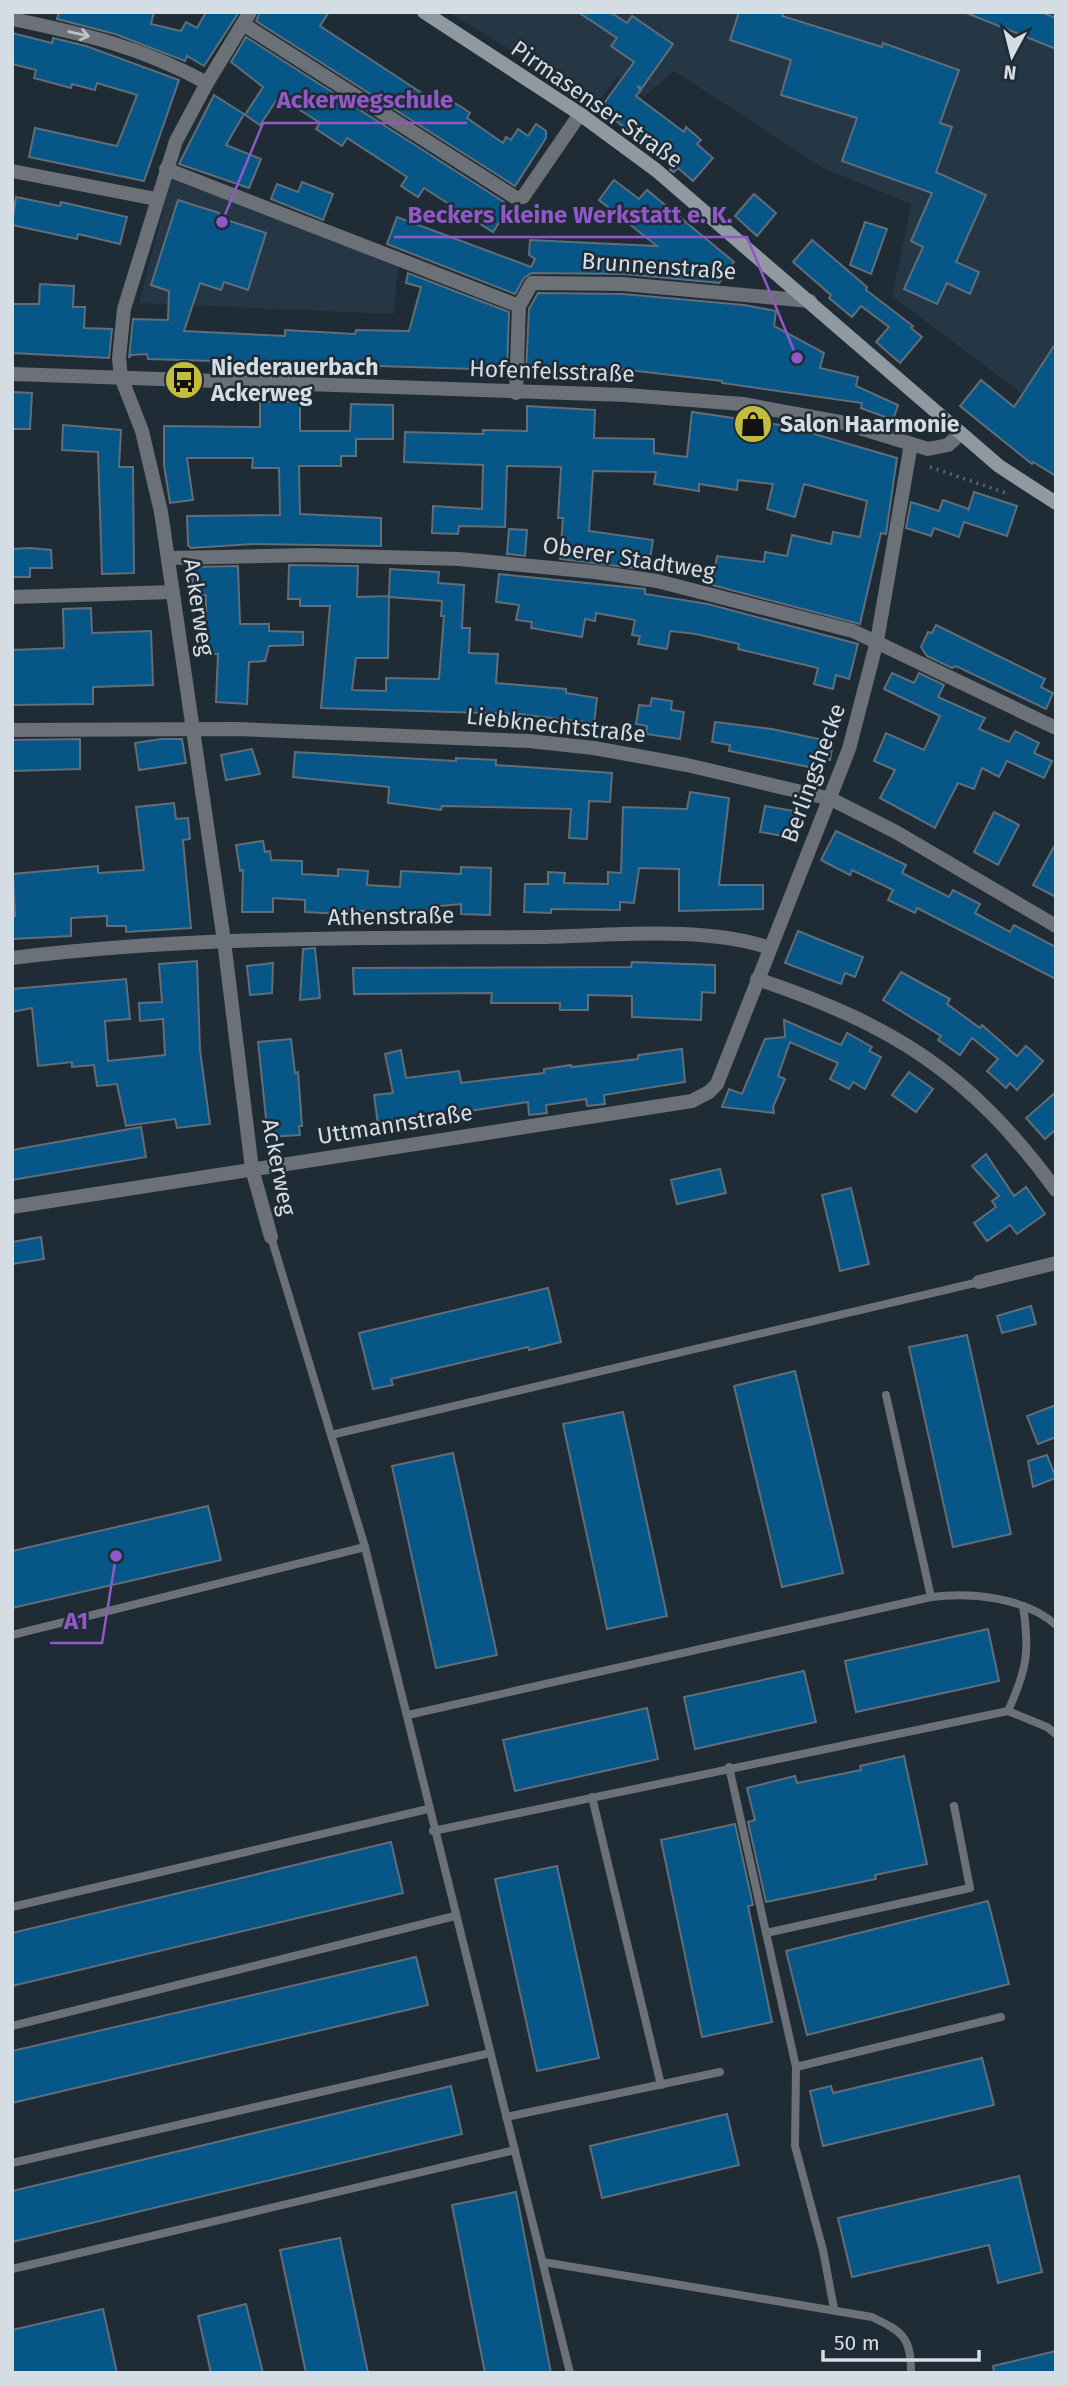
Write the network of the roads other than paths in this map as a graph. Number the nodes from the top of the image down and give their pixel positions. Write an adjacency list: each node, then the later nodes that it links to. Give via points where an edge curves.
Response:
1 (424, 12): 5 (main road, Pirmasenser Straße)
2 (247, 18): 4 (street, Ackerweg); 5 (street, via 516,198 523,197)
3 (12, 19): 4 (street, one-way to 4, via 116,43 159,58)
4 (206, 83): 6 (street, Ackerweg)
5 (580, 114): 9 (main road, Pirmasenser Straße, via 656,170)
6 (166, 169): 8 (street, Ackerweg); 10 (street)
7 (12, 172): 8 (street)
8 (156, 199): 12 (street, Ackerweg, via 124,309)
9 (810, 301): 10 (street, Brunnenstraße, via 699,289 532,283); 14 (main road, Pirmasenser Straße)
10 (519, 306): 13 (street)
11 (12, 374): 12 (street, Hofenfelsstraße)
12 (121, 377): 13 (street, Hofenfelsstraße); 17 (street, Ackerweg, via 150,460)
13 (516, 393): 15 (street, Hofenfelsstraße, via 743,404 840,422)
14 (961, 433): 15 (street, Hofenfelsstraße, via 937,449); 16 (main road, via 999,466)
15 (910, 451): 20 (street, Berlingshecke)
16 (1056, 503)
17 (169, 558): 18 (street, Ackerweg); 20 (street, Oberer Stadtweg, via 376,556 595,572 761,605)
18 (173, 592): 19 (street); 22 (street, Ackerweg)
19 (12, 597)
20 (877, 641): 21 (street, Oberer Stadtweg); 24 (street, Berlingshecke)
21 (1056, 728)
22 (194, 729): 23 (street, Liebknechtstraße); 24 (street, Liebknechtstraße, via 542,742 687,765); 26 (street, Ackerweg)
23 (12, 730)
24 (831, 799): 25 (street, Liebknechtstraße); 27 (street, Berlingshecke)
25 (1056, 926)
26 (224, 941): 27 (street, Athenstraße, via 699,935); 28 (street, Athenstraße); 31 (street, Ackerweg)
27 (770, 948): 29 (street, Berlingshecke)
28 (12, 958)
29 (757, 979): 30 (street, Berlingshecke, via 717,1084); 32 (street, via 837,1007 905,1042 992,1111)
30 (702, 1097): 31 (street, Uttmannstraße)
31 (252, 1169): 33 (street, Uttmannstraße); 34 (street, Ackerweg)
32 (1056, 1190)
33 (12, 1207)
34 (271, 1237): 38 (lane)
35 (1056, 1263): 36 (street)
36 (979, 1282): 38 (lane)
37 (886, 1395): 40 (lane)
38 (331, 1435): 39 (lane)
39 (366, 1548): 43 (lane); 45 (lane)
40 (931, 1597): 41 (lane, via 960,1593); 45 (lane)
41 (1023, 1606): 42 (lane, via 1041,1612); 44 (lane, via 1028,1639 1025,1675)
42 (1056, 1625)
43 (12, 1635)
44 (1008, 1711): 46 (lane); 47 (lane)
45 (408, 1715): 50 (lane)
46 (1056, 1734)
47 (729, 1767): 48 (lane); 54 (lane)
48 (592, 1797): 51 (lane); 60 (lane)
49 (954, 1805): 54 (lane, via 970,1888)
50 (428, 1809): 51 (lane); 52 (lane)
51 (433, 1831): 53 (lane)
52 (12, 1907)
53 (455, 1916): 56 (lane); 57 (lane)
54 (766, 1933): 58 (lane)
55 (1001, 2017): 58 (lane)
56 (12, 2026)
57 (490, 2053): 61 (lane); 63 (lane)
58 (796, 2067): 66 (lane, via 795,2146)
59 (719, 2073): 60 (lane)
60 (661, 2085): 61 (lane)
61 (506, 2117): 62 (lane)
62 (514, 2150): 64 (lane); 65 (lane)
63 (12, 2163)
64 (543, 2262): 66 (lane); 67 (lane)
65 (12, 2269)
66 (834, 2309): 68 (lane, via 872,2317 900,2330 911,2351)
67 (570, 2373)
68 (911, 2373)

